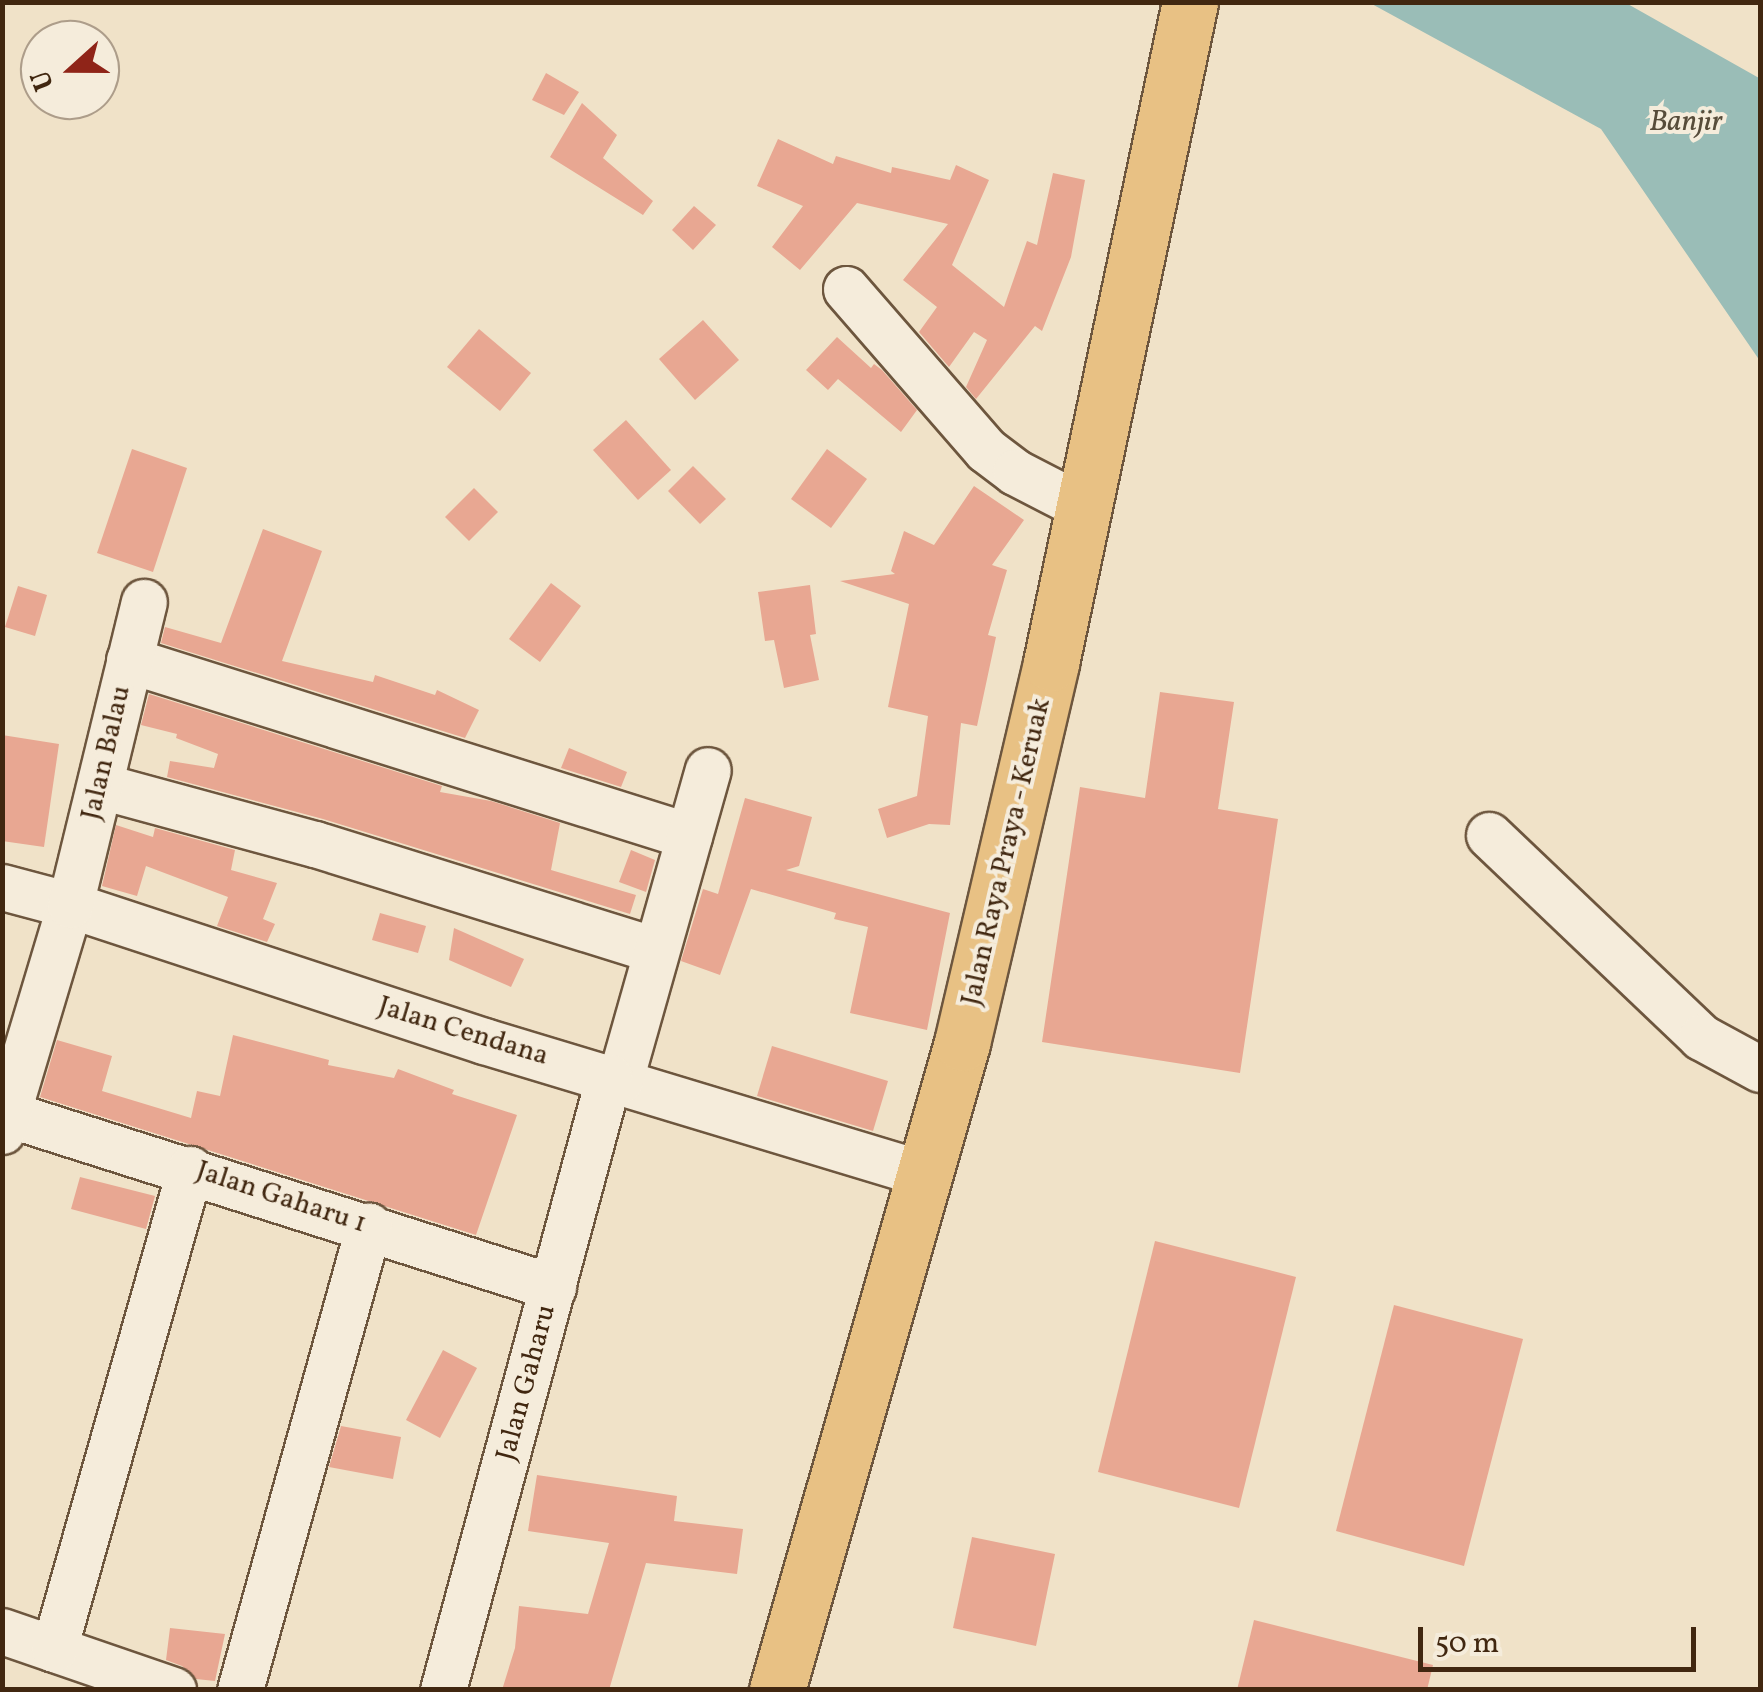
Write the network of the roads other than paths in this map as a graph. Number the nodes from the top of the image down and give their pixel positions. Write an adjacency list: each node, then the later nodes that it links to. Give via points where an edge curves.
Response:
1 (1190, 2): 3 (main road, Jalan Raya Praya - Keruak)
2 (846, 288): 3 (street, via 994,458)
3 (1082, 506): 17 (main road, Jalan Raya Praya - Keruak, via 971,1005)
4 (144, 602): 5 (street, Jalan Balau)
5 (129, 660): 7 (street, Jalan Balau); 9 (street)
6 (708, 770): 9 (street, Jalan Gaharu)
7 (101, 786): 11 (street, Jalan Balau); 12 (street, via 316,844)
8 (1489, 835): 13 (street, via 1701,1037)
9 (689, 836): 12 (street, Jalan Gaharu)
10 (2, 887): 11 (street, Jalan Cendana)
11 (70, 904): 14 (street, Jalan Cendana); 15 (street, Jalan Balau)
12 (656, 950): 14 (street, Jalan Gaharu)
13 (1760, 1070)
14 (615, 1078): 17 (street, Jalan Cendana); 19 (street, Jalan Gaharu)
15 (7, 1101): 16 (street, Jalan Gaharu 1)
16 (190, 1169): 18 (street, Jalan Gaharu 1); 21 (street)
17 (924, 1174): 25 (main road, Jalan Raya Praya - Keruak)
18 (369, 1226): 19 (street, Jalan Gaharu 1); 23 (street)
19 (553, 1288): 24 (street, Jalan Gaharu)
20 (2, 1631): 21 (street)
21 (54, 1649): 22 (street)
22 (173, 1690)
23 (240, 1690)
24 (443, 1690)
25 (777, 1690)

